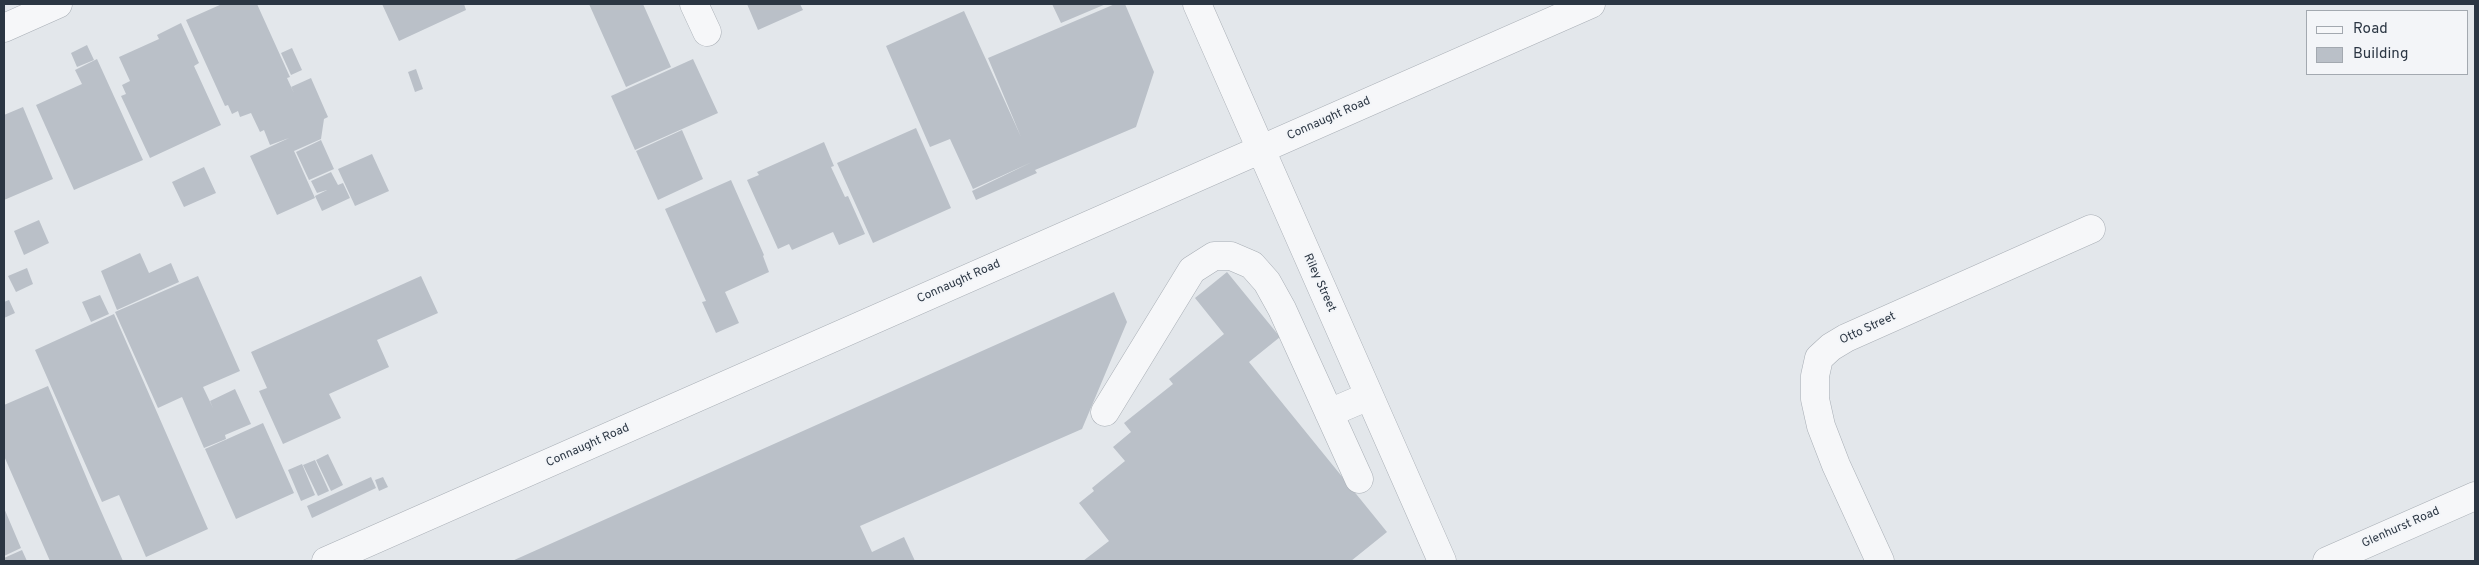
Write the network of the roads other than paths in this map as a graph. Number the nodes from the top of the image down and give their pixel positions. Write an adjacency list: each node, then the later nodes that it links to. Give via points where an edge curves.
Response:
1 (58, 4): 5 (street)
2 (694, 4): 6 (street)
3 (1197, 4): 7 (street, Riley Street)
4 (1591, 4): 7 (street, Connaught Road)
5 (4, 28)
6 (706, 32)
7 (1260, 149): 9 (street, Riley Street); 14 (street, Connaught Road)
8 (2091, 229): 16 (street, Otto Street, via 1846,338 1819,358 1815,399 1821,426)
9 (1369, 396): 11 (street); 15 (street, Riley Street)
10 (1106, 412): 11 (street, via 1192,270 1207,260 1223,256 1246,261 1267,282)
11 (1329, 413): 12 (street)
12 (1359, 479)
13 (2475, 496): 17 (street, Glenhurst Road)
14 (326, 561)
15 (1442, 561)
16 (1880, 561)
17 (2327, 561)

